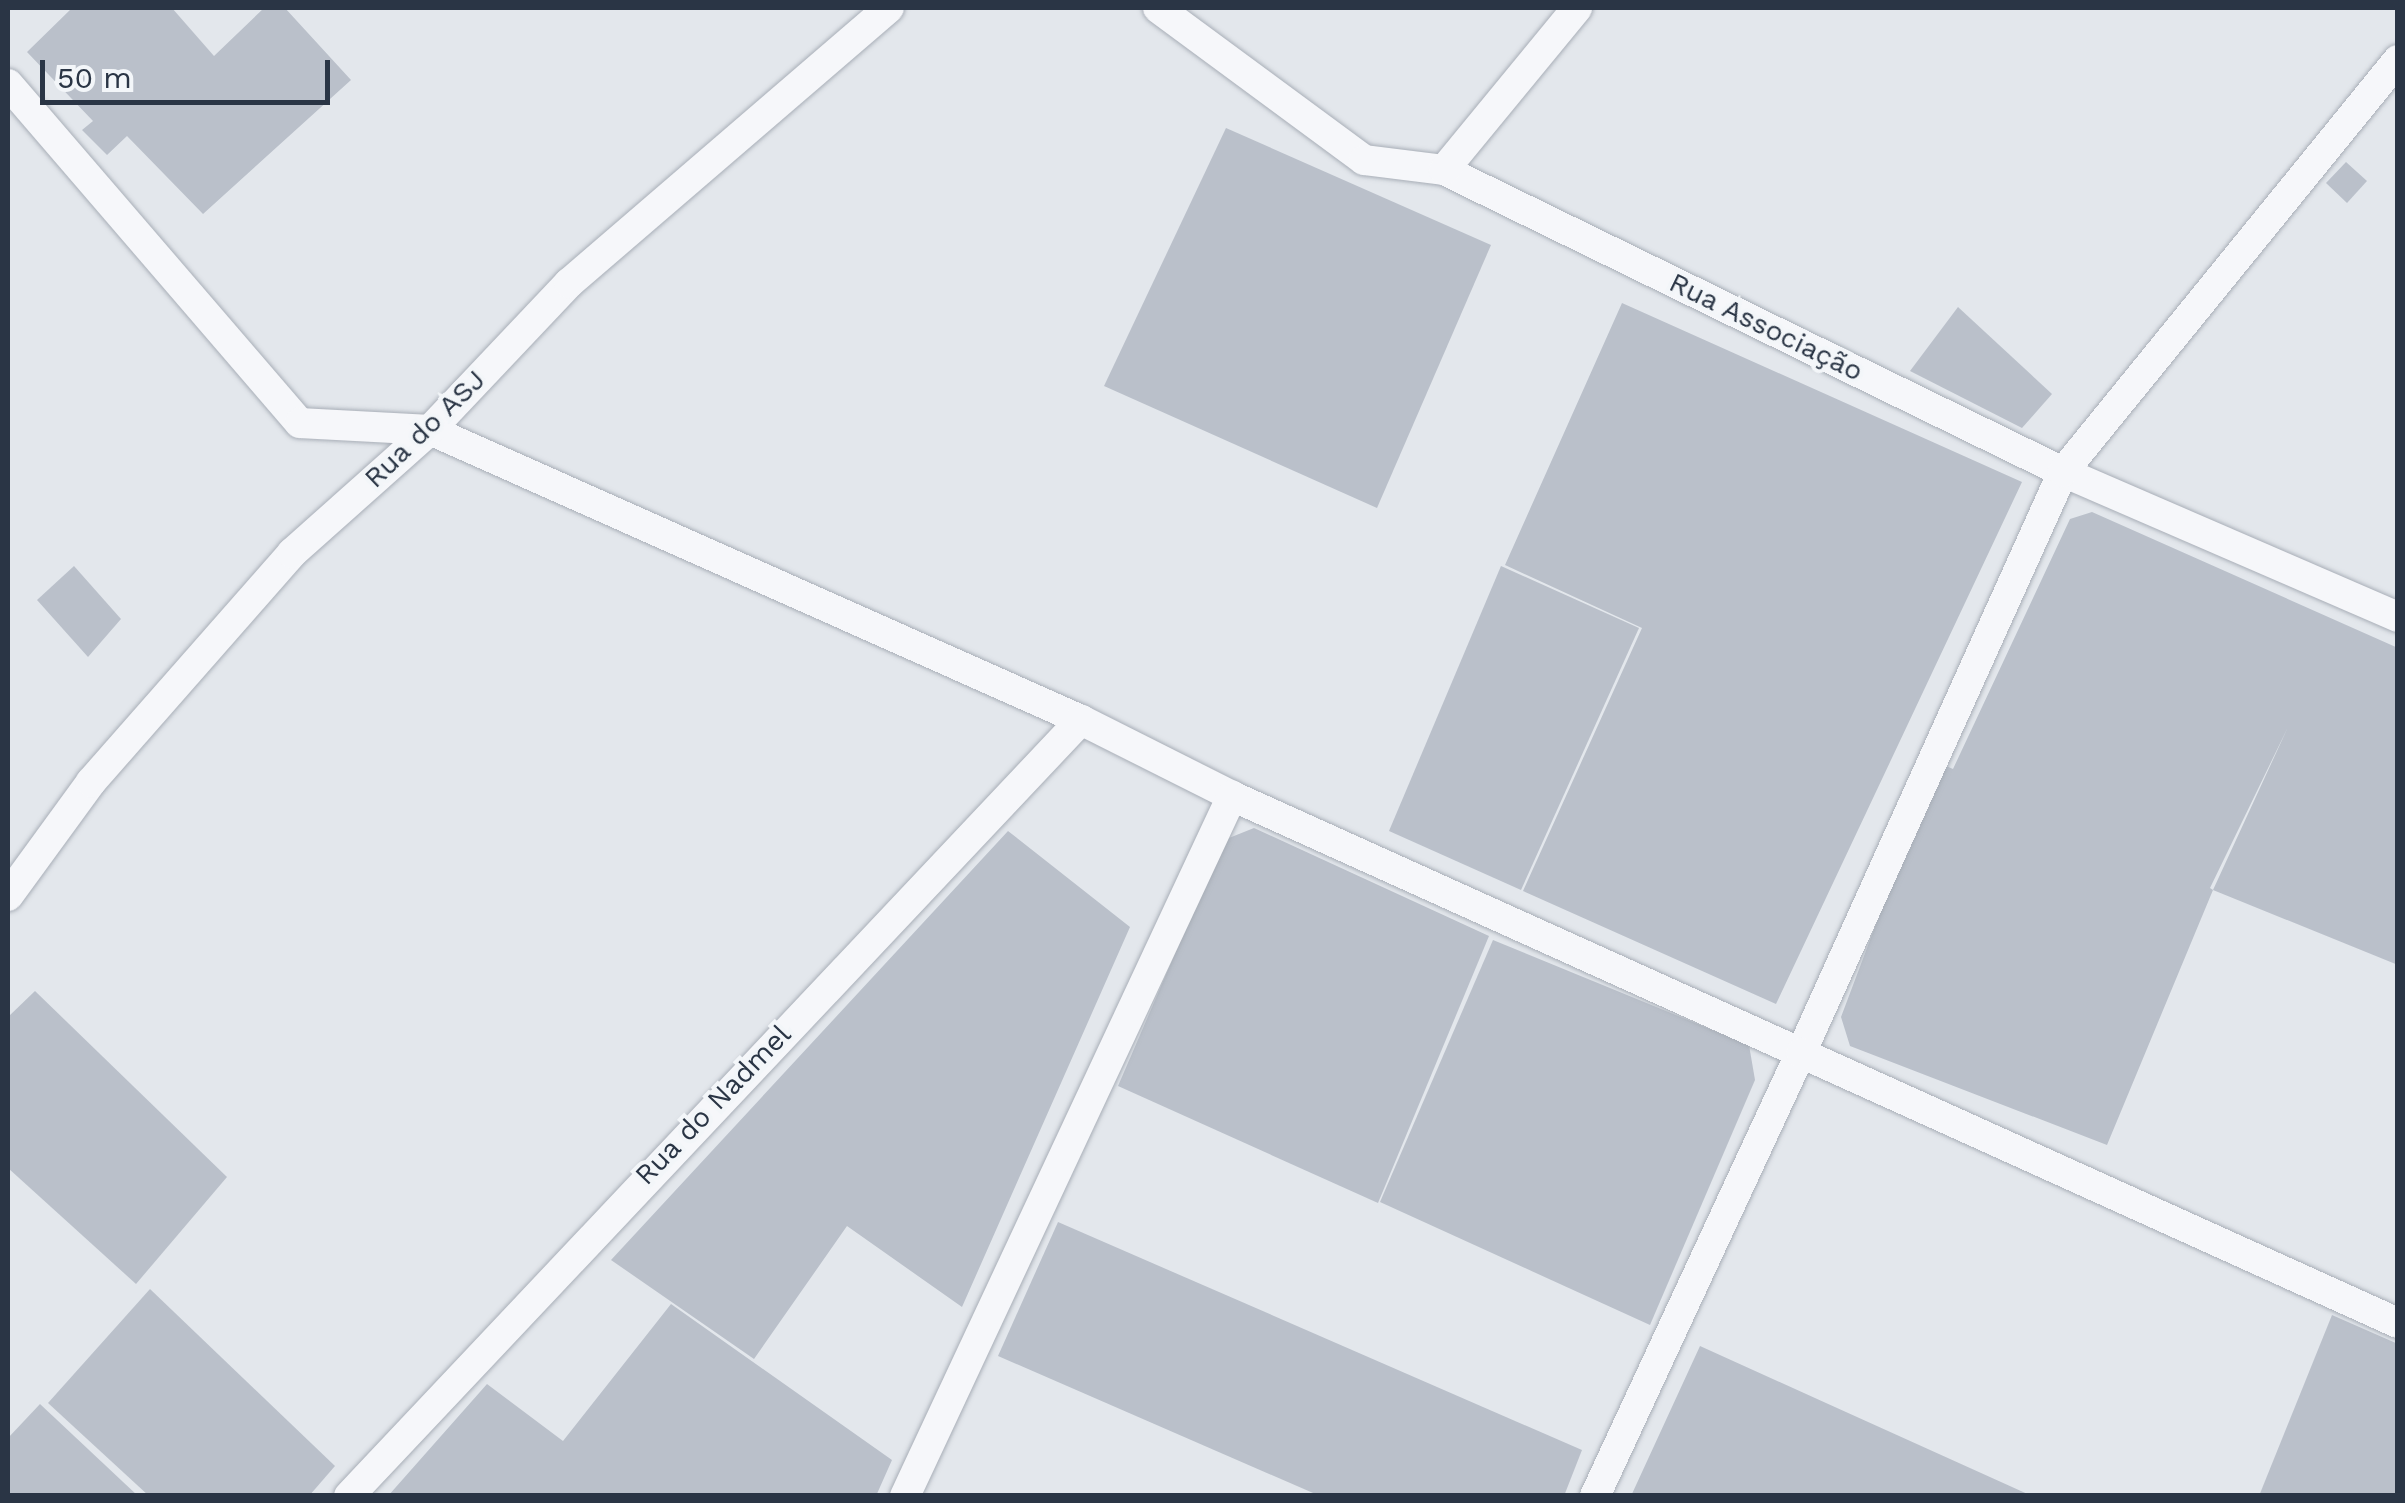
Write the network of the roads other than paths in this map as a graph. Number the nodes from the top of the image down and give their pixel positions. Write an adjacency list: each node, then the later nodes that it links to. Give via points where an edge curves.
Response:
1 (889, 8): 7 (street, Rua do ASJ, via 569,283)
2 (1158, 8): 6 (street, Rua Associação, via 1364,160)
3 (1577, 8): 6 (street)
4 (2398, 60): 8 (street)
5 (8, 84): 7 (street, via 300,423)
6 (1444, 170): 8 (street, Rua Associação)
7 (430, 430): 10 (street); 12 (street, Rua do ASJ, via 292,552 91,782)
8 (2063, 472): 9 (street, Rua Associação); 13 (street)
9 (2398, 617)
10 (1081, 720): 11 (street); 15 (street, Rua do Nadmel)
11 (1232, 796): 13 (street); 16 (street)
12 (8, 896)
13 (1801, 1053): 14 (street); 17 (street)
14 (2398, 1323)
15 (350, 1496)
16 (905, 1496)
17 (1595, 1496)

